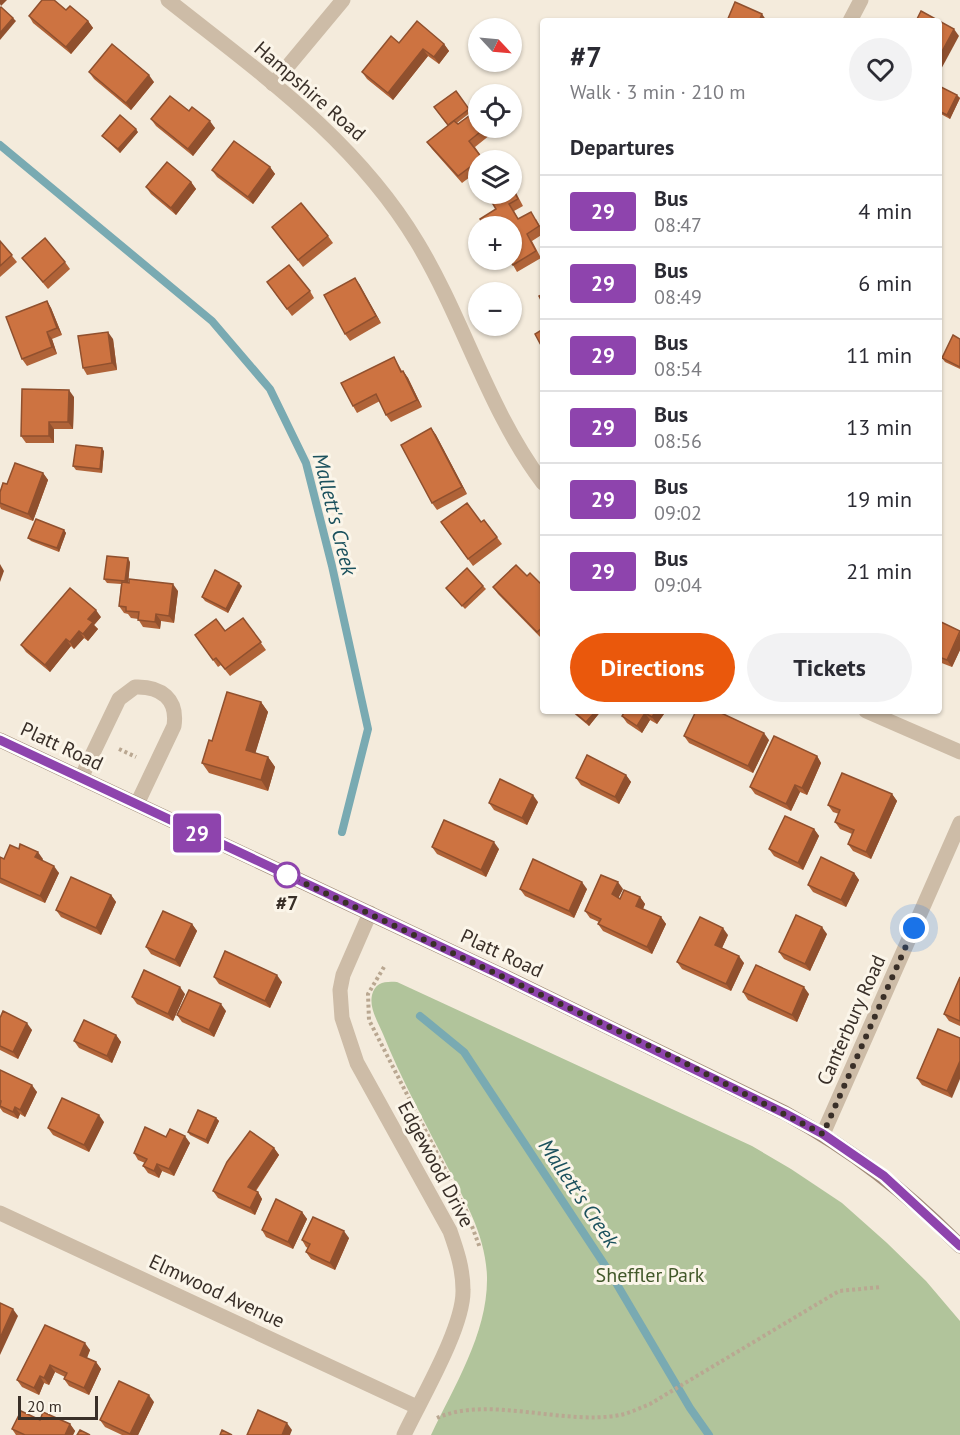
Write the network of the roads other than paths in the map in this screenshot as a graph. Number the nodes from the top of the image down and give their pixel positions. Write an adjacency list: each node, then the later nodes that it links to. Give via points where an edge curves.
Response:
1 (168, 0): 5 (street, Hampshire Road)
2 (343, 0): 5 (street)
3 (861, 0): 4 (street)
4 (852, 18)
5 (273, 84): 6 (street, Hampshire Road, via 357,159 390,201 438,281 502,420)
6 (540, 478)
7 (873, 714): 9 (street)
8 (0, 740): 10 (main road, Platt Road)
9 (960, 752)
10 (81, 778): 11 (main road, Platt Road); 11 (street, via 119,699 135,687 159,690 172,702 174,726)
11 (137, 804): 13 (main road, Platt Road)
12 (960, 823): 14 (street, Canterbury Road)
13 (370, 914): 14 (main road, Platt Road, via 673,1057); 17 (street, Edgewood Drive, via 343,975 342,1018 357,1063 450,1232 460,1261 463,1292 451,1335)
14 (823, 1134): 16 (main road, Platt Road, via 884,1176)
15 (0, 1213): 17 (street, Elmwood Avenue)
16 (960, 1246)
17 (417, 1407): 18 (street, Edgewood Drive)
18 (404, 1435)

